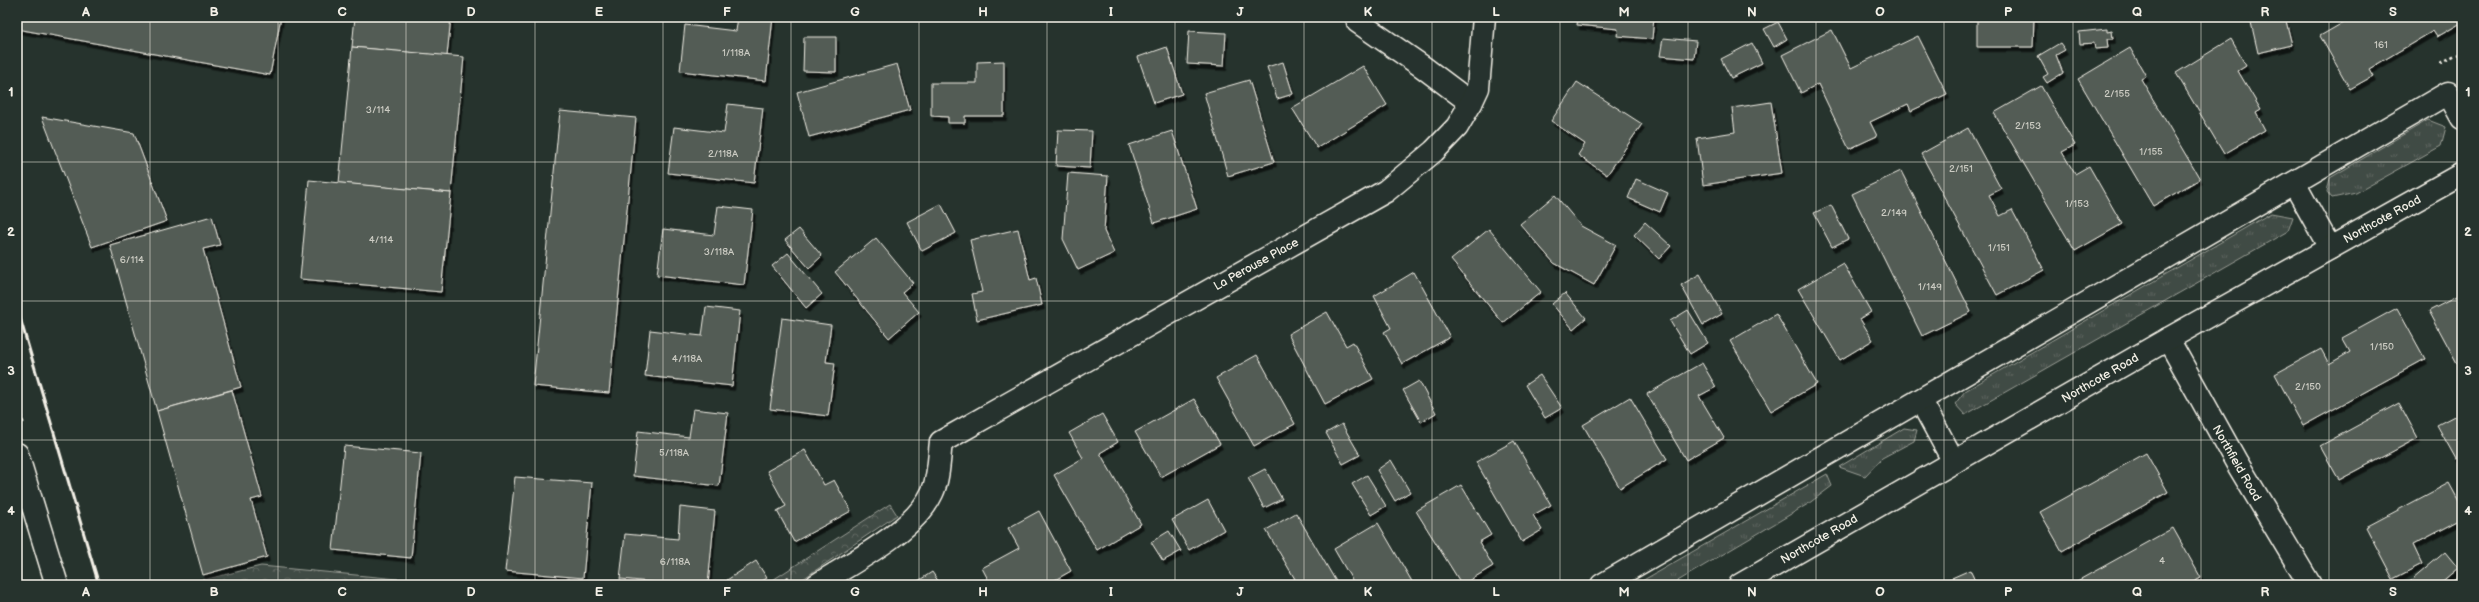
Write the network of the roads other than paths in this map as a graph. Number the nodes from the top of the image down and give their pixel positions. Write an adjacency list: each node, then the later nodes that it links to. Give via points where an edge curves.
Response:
1 (1484, 17): 3 (street, La Perouse Place, via 1478,88)
2 (1358, 22): 3 (street, via 1423,66)
3 (1471, 103): 13 (street, La Perouse Place, via 1457,127 1434,151 1386,191 942,442 933,491 925,507 907,525)
4 (2462, 118): 6 (street, via 2448,93)
5 (2462, 174): 7 (street, Northcote Road)
6 (2294, 183): 7 (street); 9 (street)
7 (2330, 248): 8 (street, Northcote Road)
8 (2168, 339): 11 (street, Northcote Road); 16 (street, Northfield Road, via 2241,470)
9 (1921, 401): 11 (street); 14 (street)
10 (17, 454): 12 (street)
11 (1954, 462): 15 (street, Northcote Road)
12 (57, 585)
13 (817, 585)
14 (1602, 585)
15 (1740, 585)
16 (2310, 585)

